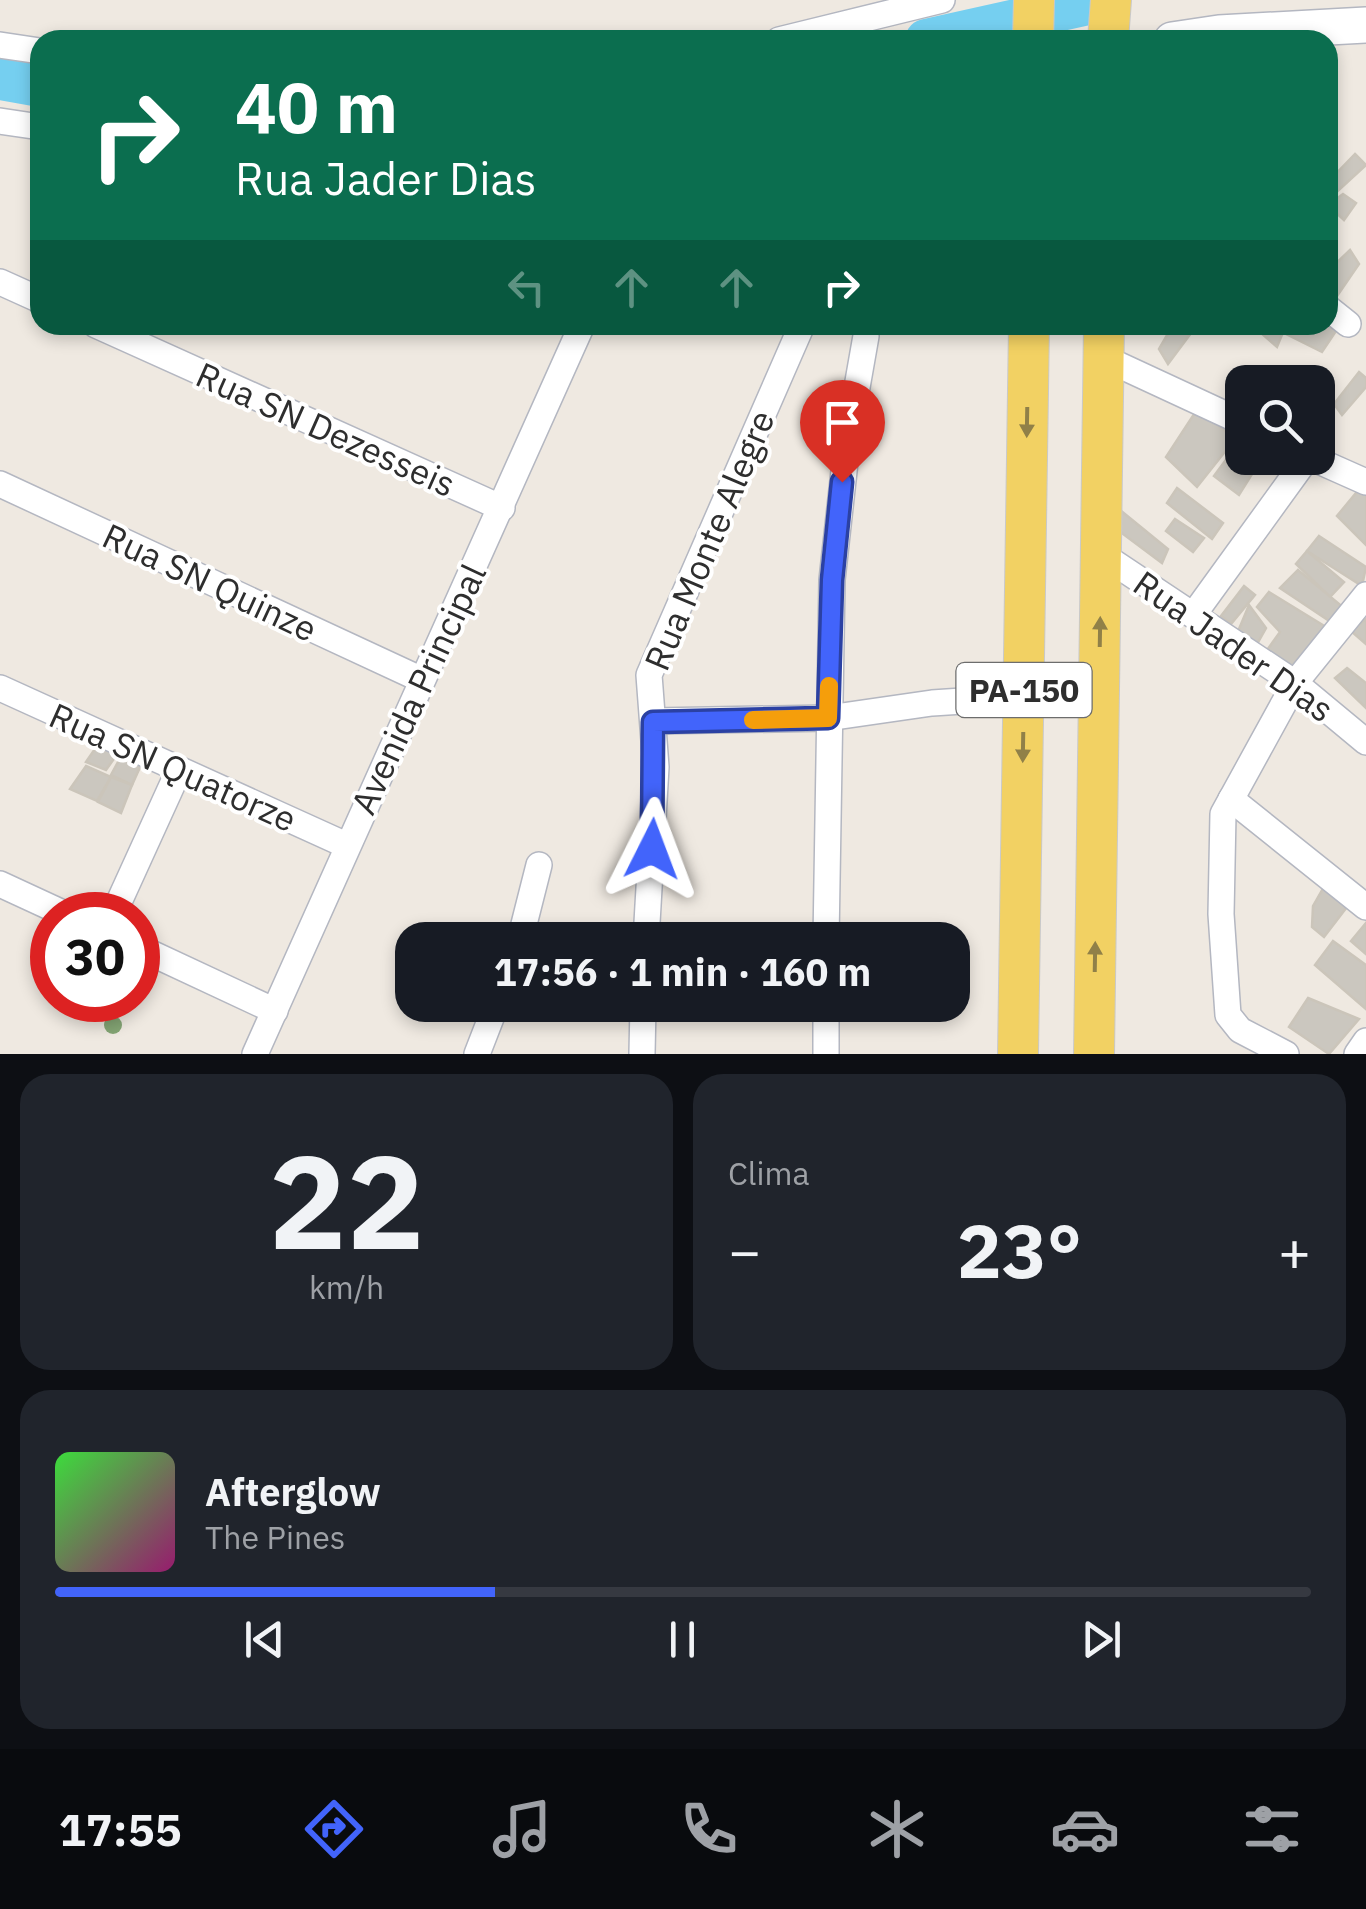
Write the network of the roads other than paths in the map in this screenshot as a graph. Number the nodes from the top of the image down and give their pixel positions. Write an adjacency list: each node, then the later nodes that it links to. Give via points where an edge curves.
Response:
1 (942, 0): 5 (street)
2 (1034, 0): 6 (main road)
3 (1111, 0): 7 (main road)
4 (1366, 25): 8 (main road)
5 (819, 30)
6 (1033, 30)
7 (1109, 30)
8 (1274, 30)
9 (0, 45): 10 (street)
10 (30, 50)
11 (0, 121): 12 (street)
12 (30, 126)
13 (0, 282): 14 (street)
14 (30, 296)
15 (118, 335): 26 (street, Rua SN Dezesseis)
16 (578, 335): 26 (street, Avenida Principal)
17 (798, 335): 35 (street, Rua Monte Alegre, via 655,658 647,686)
18 (1029, 335): 33 (main road, PA-150, one-way to 33)
19 (866, 336): 34 (street, via 836,520)
20 (1104, 341): 21 (street); 27 (main road, PA-150)
21 (1225, 412)
22 (1335, 469): 24 (street)
23 (1297, 475): 29 (street)
24 (1366, 482)
25 (0, 484): 30 (street, Rua SN Quinze)
26 (502, 508): 30 (street, Avenida Principal)
27 (1101, 554): 29 (street, Rua Jader Dias); 59 (main road, PA-150, one-way to 27)
28 (1366, 595): 31 (street)
29 (1194, 614): 31 (street, Rua Jader Dias)
30 (420, 679): 39 (street, Avenida Principal)
31 (1294, 683): 36 (street, Rua Jader Dias); 38 (street)
32 (0, 688): 37 (street, Rua SN Quatorze)
33 (1024, 698): 34 (street); 58 (main road, PA-150, one-way to 58)
34 (828, 718): 35 (street); 47 (street)
35 (653, 722): 46 (street, Rua Monte Alegre)
36 (1366, 742)
37 (179, 770): 39 (street, Rua SN Quatorze); 42 (street)
38 (1230, 800): 44 (street); 60 (street, via 1220,856 1228,1015 1240,1030)
39 (346, 845): 49 (street, Avenida Principal)
40 (539, 865): 45 (street)
41 (0, 884): 43 (street)
42 (124, 892)
43 (30, 898)
44 (1366, 907)
45 (525, 922)
46 (647, 922)
47 (826, 922)
48 (160, 957): 49 (street)
49 (276, 1011): 54 (street, Avenida Principal)
50 (489, 1022): 55 (street)
51 (643, 1022): 56 (street)
52 (826, 1022): 57 (street)
53 (1366, 1040): 61 (street)
54 (255, 1054)
55 (477, 1054)
56 (642, 1054)
57 (826, 1054)
58 (1018, 1054)
59 (1094, 1054)
60 (1286, 1054)
61 (1357, 1054)

